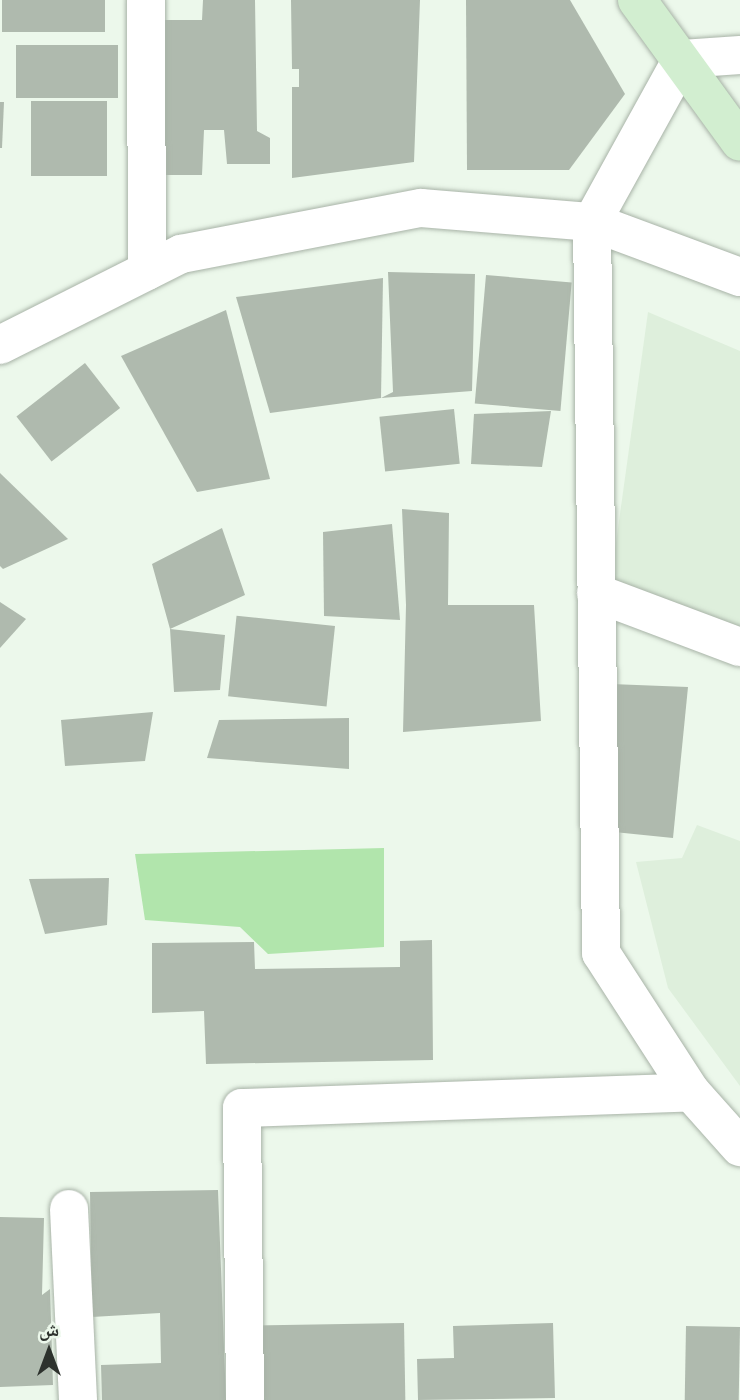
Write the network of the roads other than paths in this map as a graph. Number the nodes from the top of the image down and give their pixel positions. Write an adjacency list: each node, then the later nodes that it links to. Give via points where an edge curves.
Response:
1 (146, 0): 7 (street)
2 (637, 0): 4 (main road, via 647,19)
3 (740, 55): 4 (street)
4 (682, 59): 5 (main road); 6 (street)
5 (740, 142)
6 (592, 222): 7 (street, via 421,208 181,254); 8 (street); 10 (street)
7 (147, 271): 9 (street)
8 (740, 277)
9 (0, 345)
10 (596, 593): 11 (street); 12 (street, via 601,953)
11 (740, 647)
12 (691, 1092): 13 (street); 16 (street, via 242,1108)
13 (740, 1147)
14 (69, 1209): 15 (street)
15 (78, 1400)
16 (245, 1400)

